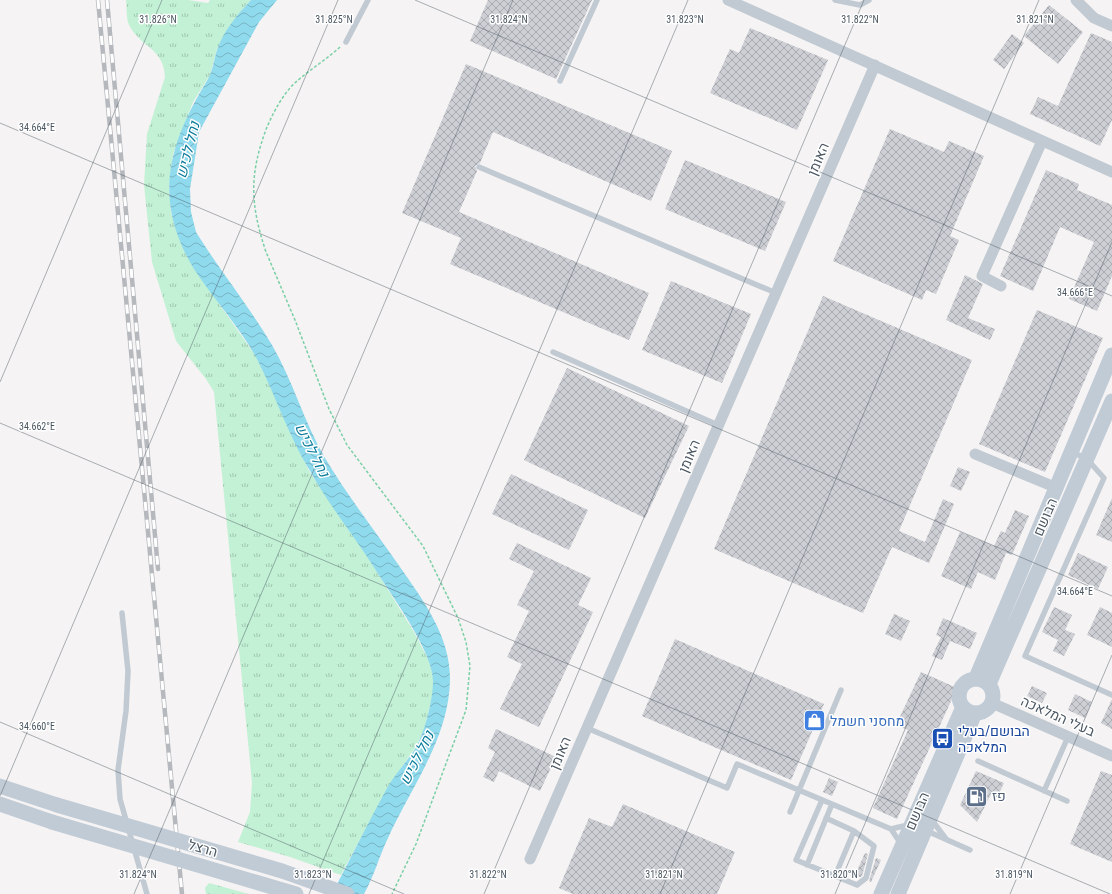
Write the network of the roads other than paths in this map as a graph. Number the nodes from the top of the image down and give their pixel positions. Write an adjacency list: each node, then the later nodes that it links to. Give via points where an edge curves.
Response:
1 (368, 0): 8 (lane)
2 (597, 0): 10 (lane)
3 (728, 0): 9 (street)
4 (835, 0): 5 (lane, via 860,5)
5 (869, 0)
6 (1076, 0): 7 (street, via 1094,18)
7 (1112, 26)
8 (346, 42)
9 (875, 65): 11 (street); 15 (street, האומן)
10 (560, 81)
11 (1042, 141): 13 (street); 14 (street, via 982,276)
12 (479, 168): 15 (lane)
13 (1112, 172)
14 (1001, 286)
15 (776, 294): 19 (street, האומן)
16 (553, 352): 19 (lane)
17 (1112, 355): 20 (street, הבושם)
18 (1112, 401): 22 (street, הבושם)
19 (718, 425): 30 (street, האומן)
20 (1072, 452): 22 (lane); 23 (street, הבושם)
21 (975, 454): 23 (street)
22 (1087, 459): 25 (street, הבושם); 27 (lane, via 1104,478 1025,656)
23 (1057, 488): 25 (street, הבושם)
24 (122, 613): 53 (lane, via 128,672 118,770 120,799)
25 (982, 681): 28 (street, via 993,693); 29 (street, via 966,682 960,690 959,696)
26 (841, 690): 35 (lane)
27 (1112, 694)
28 (992, 703): 29 (street, via 985,711); 31 (street, בעלי המלאכה)
29 (969, 710): 43 (street, הבושם); 44 (street, הבושם)
30 (587, 728): 35 (lane, via 727,788 737,764); 50 (street, האומן)
31 (1068, 737): 32 (street, בעלי המלאכה); 36 (lane)
32 (1112, 756)
33 (978, 761): 36 (lane)
34 (0, 786): 55 (street, הרצל, bridge, via 282,871)
35 (799, 790): 37 (lane); 41 (lane)
36 (1044, 791): 38 (lane)
37 (822, 800): 40 (lane); 51 (lane, via 796,860)
38 (1067, 801)
39 (0, 804): 54 (street, הרצל, bridge, via 52,822)
40 (832, 804): 42 (lane); 45 (lane)
41 (790, 812)
42 (826, 818): 46 (lane); 51 (lane)
43 (914, 818): 44 (lane); 45 (lane); 48 (street, הבושם)
44 (928, 824): 47 (lane); 47 (lane); 57 (street, הבושם)
45 (891, 829): 48 (lane)
46 (854, 831): 52 (lane); 52 (lane, via 874,846 866,878 857,885)
47 (948, 841): 49 (lane)
48 (902, 846): 56 (street, הבושם)
49 (970, 850)
50 (530, 860)
51 (807, 865): 52 (lane)
52 (835, 876)
53 (147, 894)
54 (296, 894)
55 (347, 894)
56 (881, 894)
57 (898, 894)

